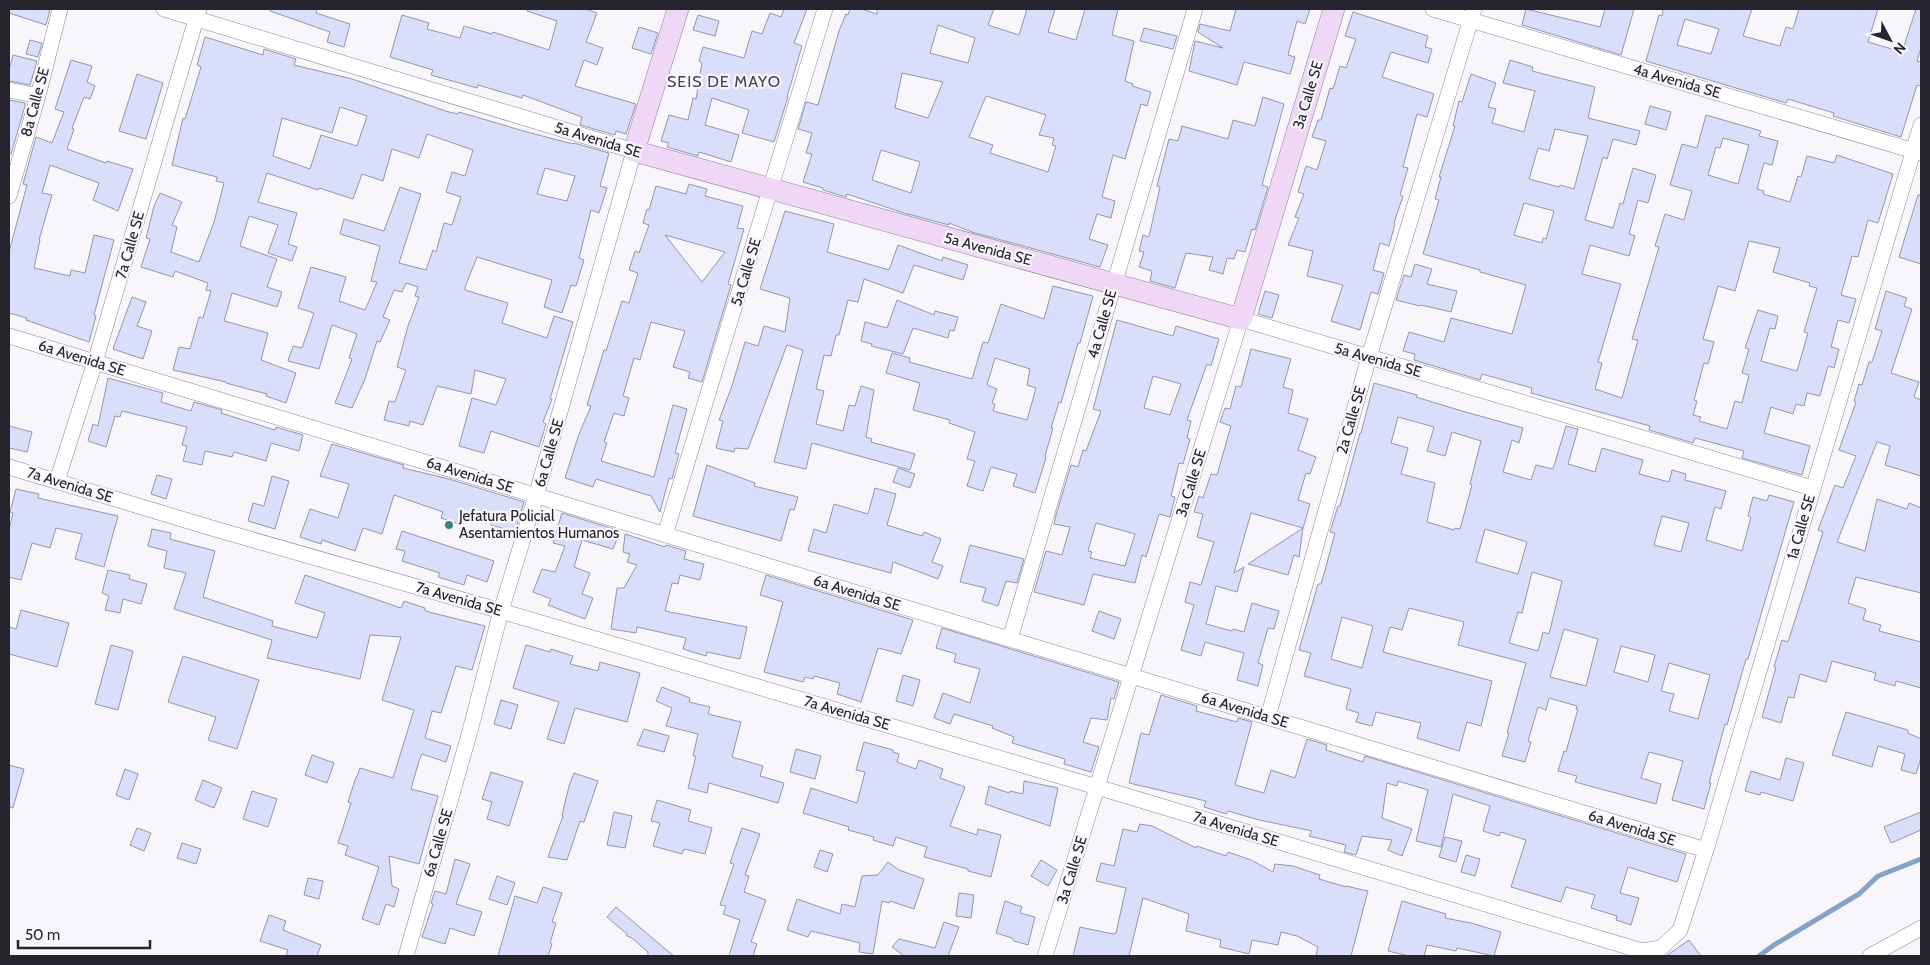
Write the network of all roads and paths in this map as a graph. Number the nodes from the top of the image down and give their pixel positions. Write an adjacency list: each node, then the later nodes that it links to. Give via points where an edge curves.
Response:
1 (60, 9): 11 (street, 8a Calle SE)
2 (164, 9): 8 (street, 5a Avenida SE)
3 (678, 9): 13 (street, 6a Calle SE)
4 (825, 9): 15 (street, 5a Calle SE)
5 (1195, 9): 17 (street, 4a Calle SE)
6 (1334, 9): 18 (street, 3a Calle SE)
7 (1433, 9): 9 (street, 4a Avenida SE)
8 (198, 14): 13 (street, 5a Avenida SE); 21 (street, 7a Calle SE)
9 (1473, 14): 14 (street, 4a Avenida SE); 20 (street, 2a Calle SE)
10 (9, 90): 11 (street)
11 (38, 96): 16 (street, 8a Calle SE)
12 (1921, 125): 14 (street, 1a Calle SE)
13 (634, 151): 15 (street, 5a Avenida SE); 25 (street, 6a Calle SE)
14 (1918, 152): 24 (street, 1a Calle SE)
15 (771, 189): 17 (street, 5a Avenida SE); 26 (street, 5a Calle SE)
16 (9, 196)
17 (1114, 284): 18 (street, 5a Avenida SE); 28 (street, 4a Calle SE)
18 (1241, 320): 20 (street, 5a Avenida SE); 29 (street, 3a Calle SE)
19 (9, 336): 21 (street, 6a Avenida SE)
20 (1369, 357): 24 (street, 5a Avenida SE); 30 (street, 2a Calle SE)
21 (95, 362): 23 (street, 7a Calle SE); 25 (street, 6a Avenida SE)
22 (9, 467): 23 (street, 7a Avenida SE)
23 (57, 481): 27 (street, 7a Avenida SE)
24 (1812, 488): 32 (street, 1a Calle SE)
25 (536, 496): 26 (street, 6a Avenida SE); 27 (street, 6a Calle SE)
26 (665, 534): 28 (street, 6a Avenida SE)
27 (501, 611): 31 (street, 7a Avenida SE); 35 (street, 6a Calle SE)
28 (1010, 639): 29 (street, 6a Avenida SE)
29 (1131, 676): 30 (street, 6a Avenida SE); 31 (street, 3a Calle SE)
30 (1268, 717): 32 (street, 6a Avenida SE)
31 (1097, 788): 34 (street, 7a Avenida SE, via 1642,951 1661,948); 36 (street, 3a Calle SE)
32 (1706, 850): 34 (street, 1a Calle SE)
33 (1921, 928): 37 (street)
34 (1680, 930)
35 (406, 956)
36 (1045, 956)
37 (1870, 956)

